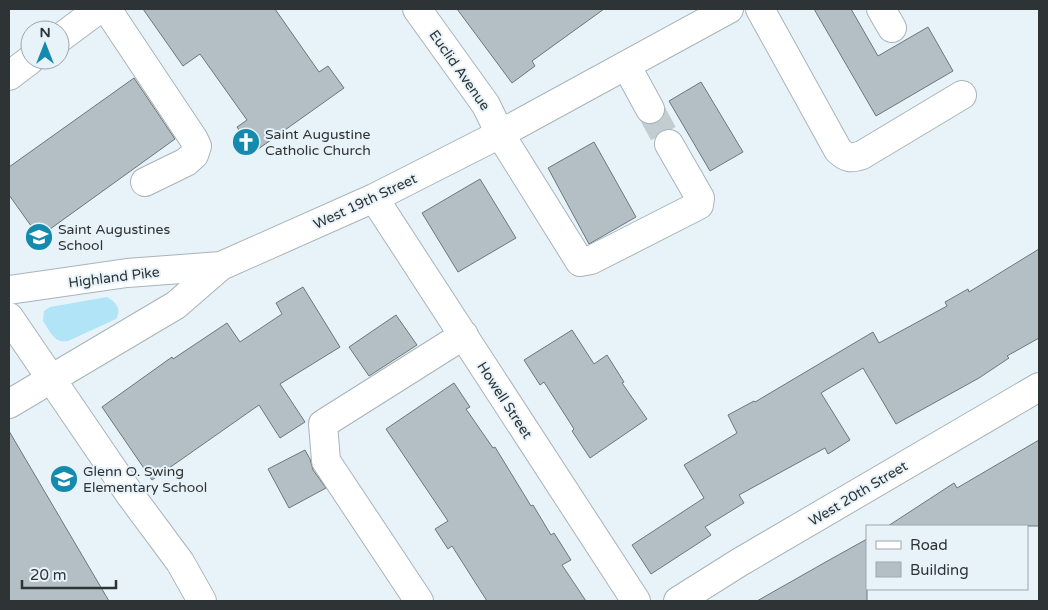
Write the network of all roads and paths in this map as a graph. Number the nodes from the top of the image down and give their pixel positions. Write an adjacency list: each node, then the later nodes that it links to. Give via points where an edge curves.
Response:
1 (99, 9): 6 (street)
2 (107, 9): 14 (street, via 197,146 194,155 186,162)
3 (417, 9): 12 (street, Euclid Avenue, via 486,105)
4 (728, 9): 7 (street, West 19th Street)
5 (760, 9): 10 (street, via 844,156 862,155)
6 (70, 31)
7 (626, 65): 11 (street); 12 (street, West 19th Street)
8 (20, 68): 9 (street)
9 (9, 76)
10 (962, 95)
11 (650, 109)
12 (500, 134): 13 (street, Euclid Avenue, via 580,262 591,260 699,205 700,198); 15 (street, West 19th Street)
13 (669, 144)
14 (145, 182)
15 (374, 198): 16 (street, West 19th Street); 19 (street, Howell Street)
16 (220, 266): 17 (street, Highland Pike, via 127,273); 20 (street, West 19th Street, via 176,305)
17 (9, 290)
18 (9, 317): 20 (street)
19 (464, 335): 24 (street, via 322,424 326,461); 25 (street, Howell Street)
20 (52, 378): 22 (street, West 19th Street); 23 (street, via 180,562)
21 (1039, 386): 26 (street, West 20th Street)
22 (9, 404)
23 (202, 601)
24 (419, 601)
25 (636, 601)
26 (678, 601)

